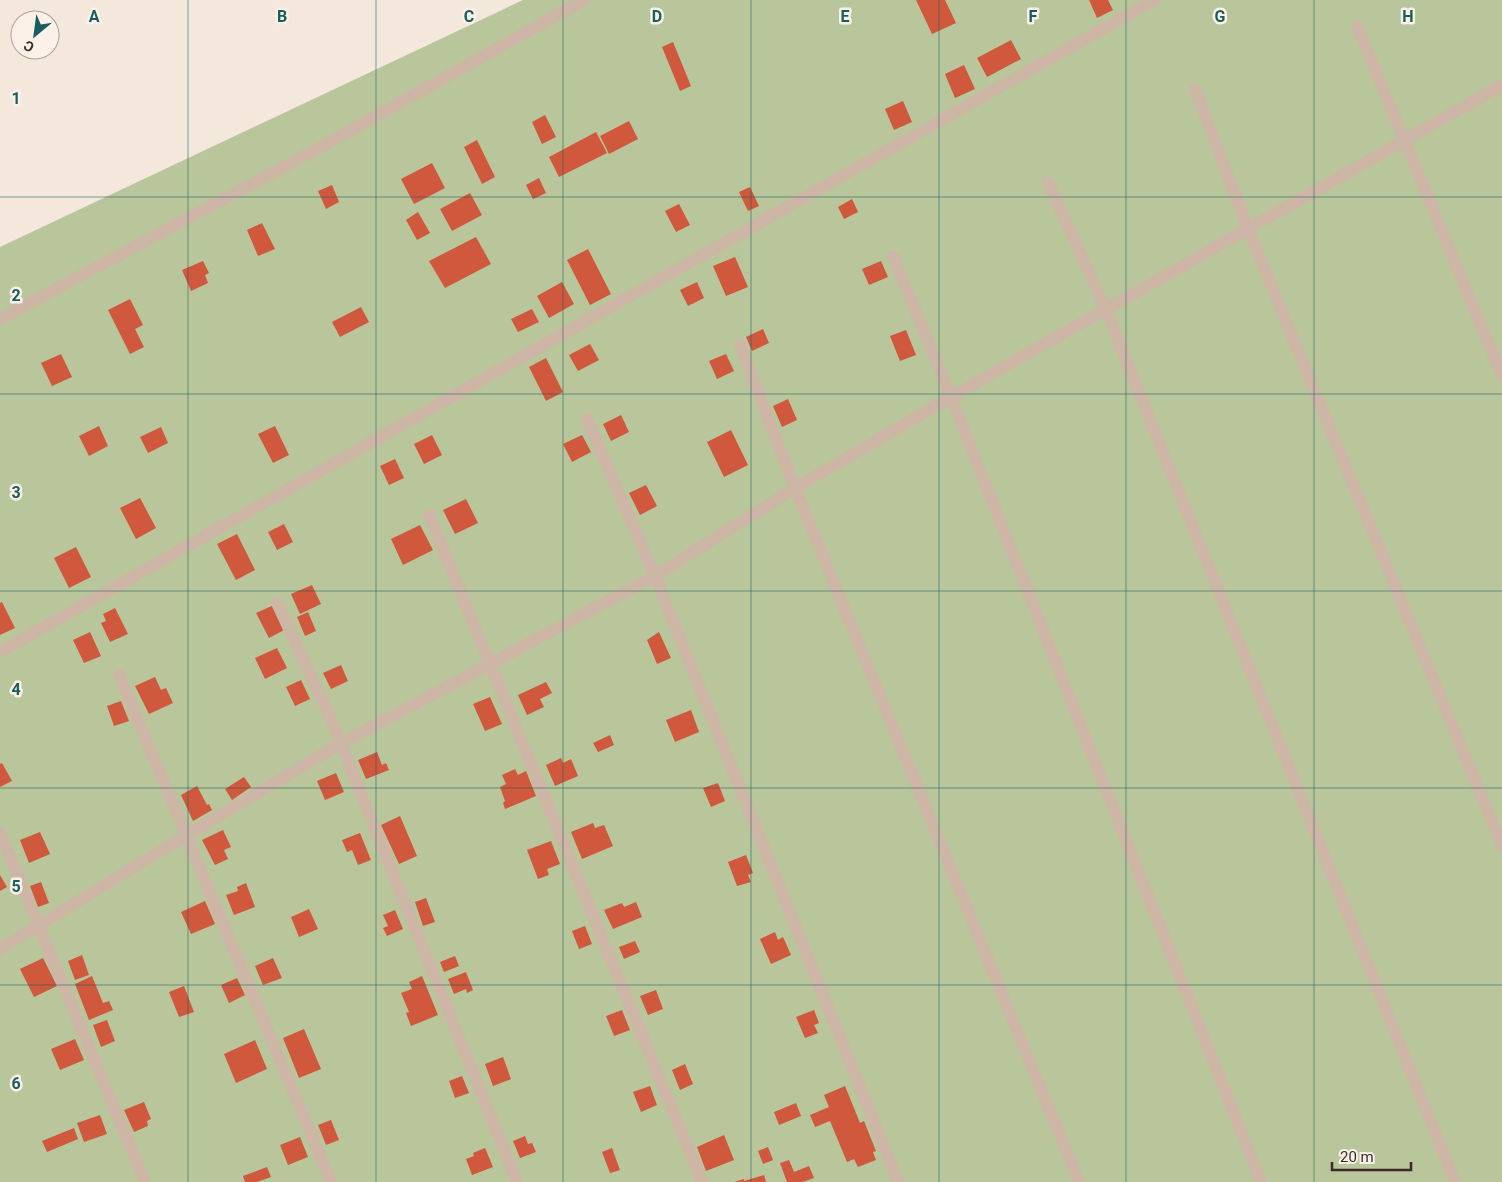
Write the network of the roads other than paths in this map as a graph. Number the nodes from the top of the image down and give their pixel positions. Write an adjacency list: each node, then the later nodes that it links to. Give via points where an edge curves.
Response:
1 (584, 0): 11 (lane)
2 (1154, 0): 20 (lane)
3 (1357, 26): 6 (lane)
4 (1502, 85): 6 (lane)
5 (1195, 89): 8 (lane)
6 (1406, 139): 8 (lane); 13 (lane)
7 (1048, 182): 10 (lane)
8 (1248, 229): 10 (lane); 26 (lane)
9 (893, 256): 14 (lane)
10 (1106, 310): 14 (lane); 36 (lane)
11 (0, 319)
12 (740, 345): 16 (lane)
13 (1502, 376)
14 (951, 397): 16 (lane); 35 (lane)
15 (587, 418): 18 (lane)
16 (796, 488): 18 (lane); 34 (lane)
17 (430, 515): 21 (lane)
18 (655, 576): 21 (lane); 33 (lane)
19 (277, 603): 23 (lane)
20 (0, 652)
21 (492, 664): 23 (lane); 32 (lane)
22 (119, 675): 25 (lane)
23 (340, 744): 25 (lane); 31 (lane)
24 (0, 833): 27 (lane)
25 (185, 836): 27 (lane); 30 (lane)
26 (1502, 846)
27 (39, 927): 28 (lane); 29 (lane)
28 (0, 949)
29 (145, 1182)
30 (331, 1182)
31 (517, 1182)
32 (702, 1182)
33 (898, 1182)
34 (1079, 1182)
35 (1261, 1182)
36 (1456, 1182)

